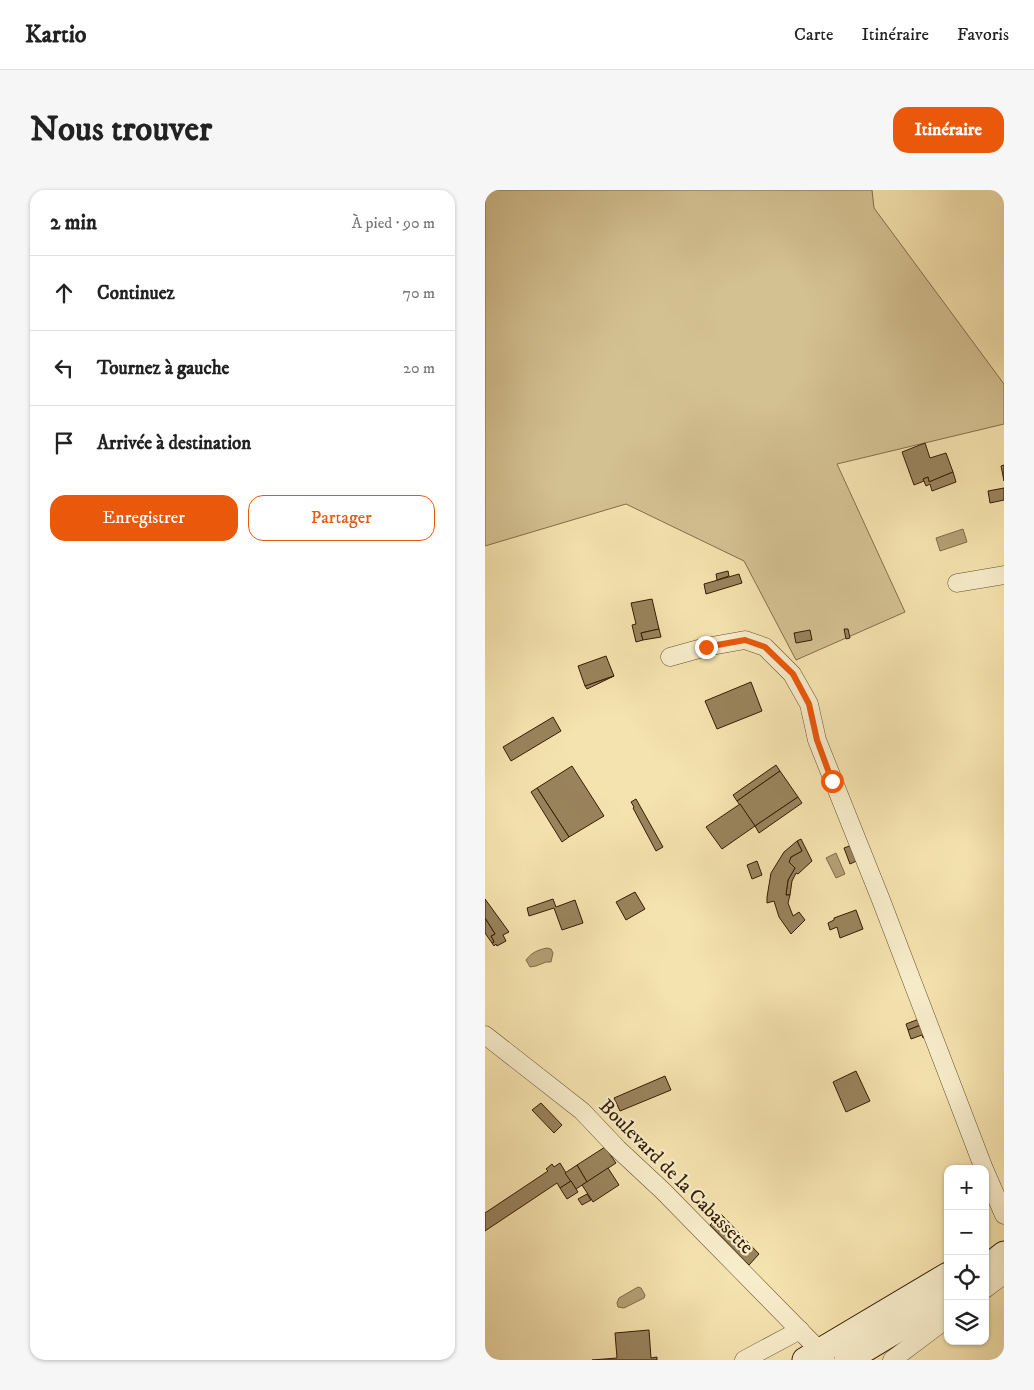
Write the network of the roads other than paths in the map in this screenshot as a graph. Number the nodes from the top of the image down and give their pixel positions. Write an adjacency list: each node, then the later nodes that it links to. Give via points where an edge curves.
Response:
1 (1004, 574): 2 (street)
2 (957, 583)
3 (670, 657): 5 (street, via 745,640 765,647 793,674 809,704 817,740)
4 (485, 1035): 17 (street, Boulevard de la Cabassette, via 582,1111)
5 (983, 1165)
6 (989, 1180): 7 (street)
7 (1004, 1216)
8 (1004, 1249): 10 (main road)
9 (1004, 1254): 11 (main road)
10 (989, 1256)
11 (989, 1266)
12 (1004, 1275): 14 (street)
13 (944, 1278): 18 (main road)
14 (989, 1287)
15 (946, 1300): 20 (main road)
16 (944, 1321): 21 (street)
17 (799, 1330): 18 (street, Boulevard de la Cabassette); 19 (street)
18 (817, 1357)
19 (744, 1360)
20 (847, 1360)
21 (892, 1360)

